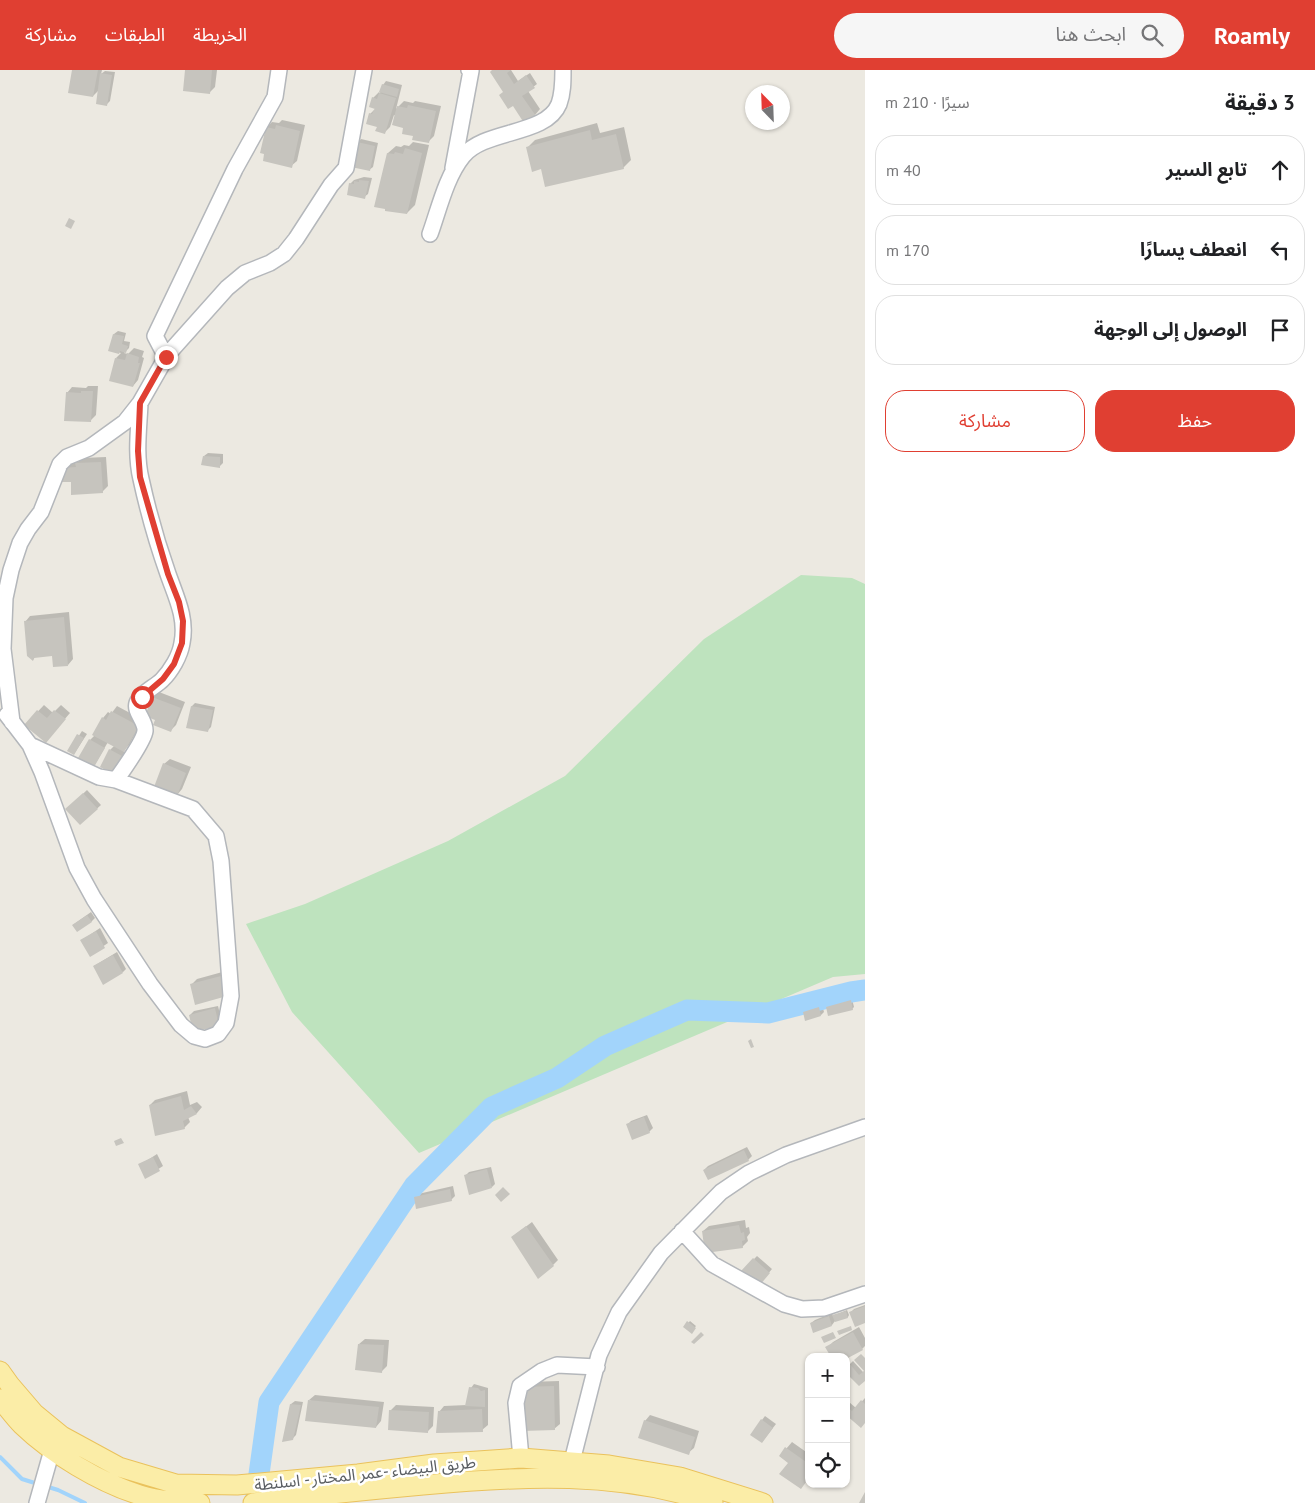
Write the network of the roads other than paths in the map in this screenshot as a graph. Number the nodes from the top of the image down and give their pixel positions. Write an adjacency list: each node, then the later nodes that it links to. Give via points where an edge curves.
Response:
1 (279, 70): 7 (street, via 275,97 235,169 155,336)
2 (364, 70): 7 (street, via 346,168 284,254 246,272 227,288)
3 (469, 70): 5 (street)
4 (564, 70): 5 (street, via 562,91 553,114 533,126 476,146 464,156)
5 (451, 177): 6 (street)
6 (430, 234)
7 (166, 357): 8 (street)
8 (140, 403): 10 (street, via 125,422 60,464 41,512 20,543 4,598 3,649); 12 (street, via 140,477 179,602 183,621 182,643 174,664 163,679 137,703 145,732)
9 (0, 705): 10 (street)
10 (12, 722): 11 (street)
11 (30, 745): 12 (street); 12 (street, via 77,868 94,899 181,1025 194,1036 205,1039 218,1034 226,1023 231,996 221,861 216,836 193,809)
12 (116, 780)
13 (865, 1127): 14 (street, via 786,1155 749,1173 721,1192)
14 (682, 1231): 15 (street, via 712,1264 784,1304 802,1309 824,1308); 16 (street, via 661,1253 619,1312)
15 (865, 1294)
16 (596, 1367): 20 (street, via 557,1365 542,1370 520,1386 516,1403); 21 (street)
17 (0, 1371): 22 (main road, طريق البيضاء -عمر المختار - اسلنطة, via 34,1413 62,1436 119,1467 176,1484 237,1485 286,1481)
18 (0, 1398): 19 (main road, via 21,1424)
19 (52, 1450): 24 (street); 25 (main road, via 92,1474 139,1494 169,1501)
20 (521, 1458): 21 (main road, طريق البيضاء -عمر المختار - اسلنطة); 22 (main road, طريق البيضاء -عمر المختار - اسلنطة, via 434,1464)
21 (570, 1469): 22 (main road, طريق البيضاء -عمر المختار - اسلنطة); 27 (main road, طريق البيضاء -عمر المختار - اسلنطة); 28 (main road, طريق البيضاء -عمر المختار - اسلنطة, via 608,1465 680,1477)
22 (362, 1489): 23 (main road, طريق البيضاء -عمر المختار - اسلنطة)
23 (319, 1499): 26 (main road, طريق البيضاء -عمر المختار - اسلنطة)
24 (38, 1500)
25 (200, 1503)
26 (253, 1503)
27 (713, 1503)
28 (763, 1503)

